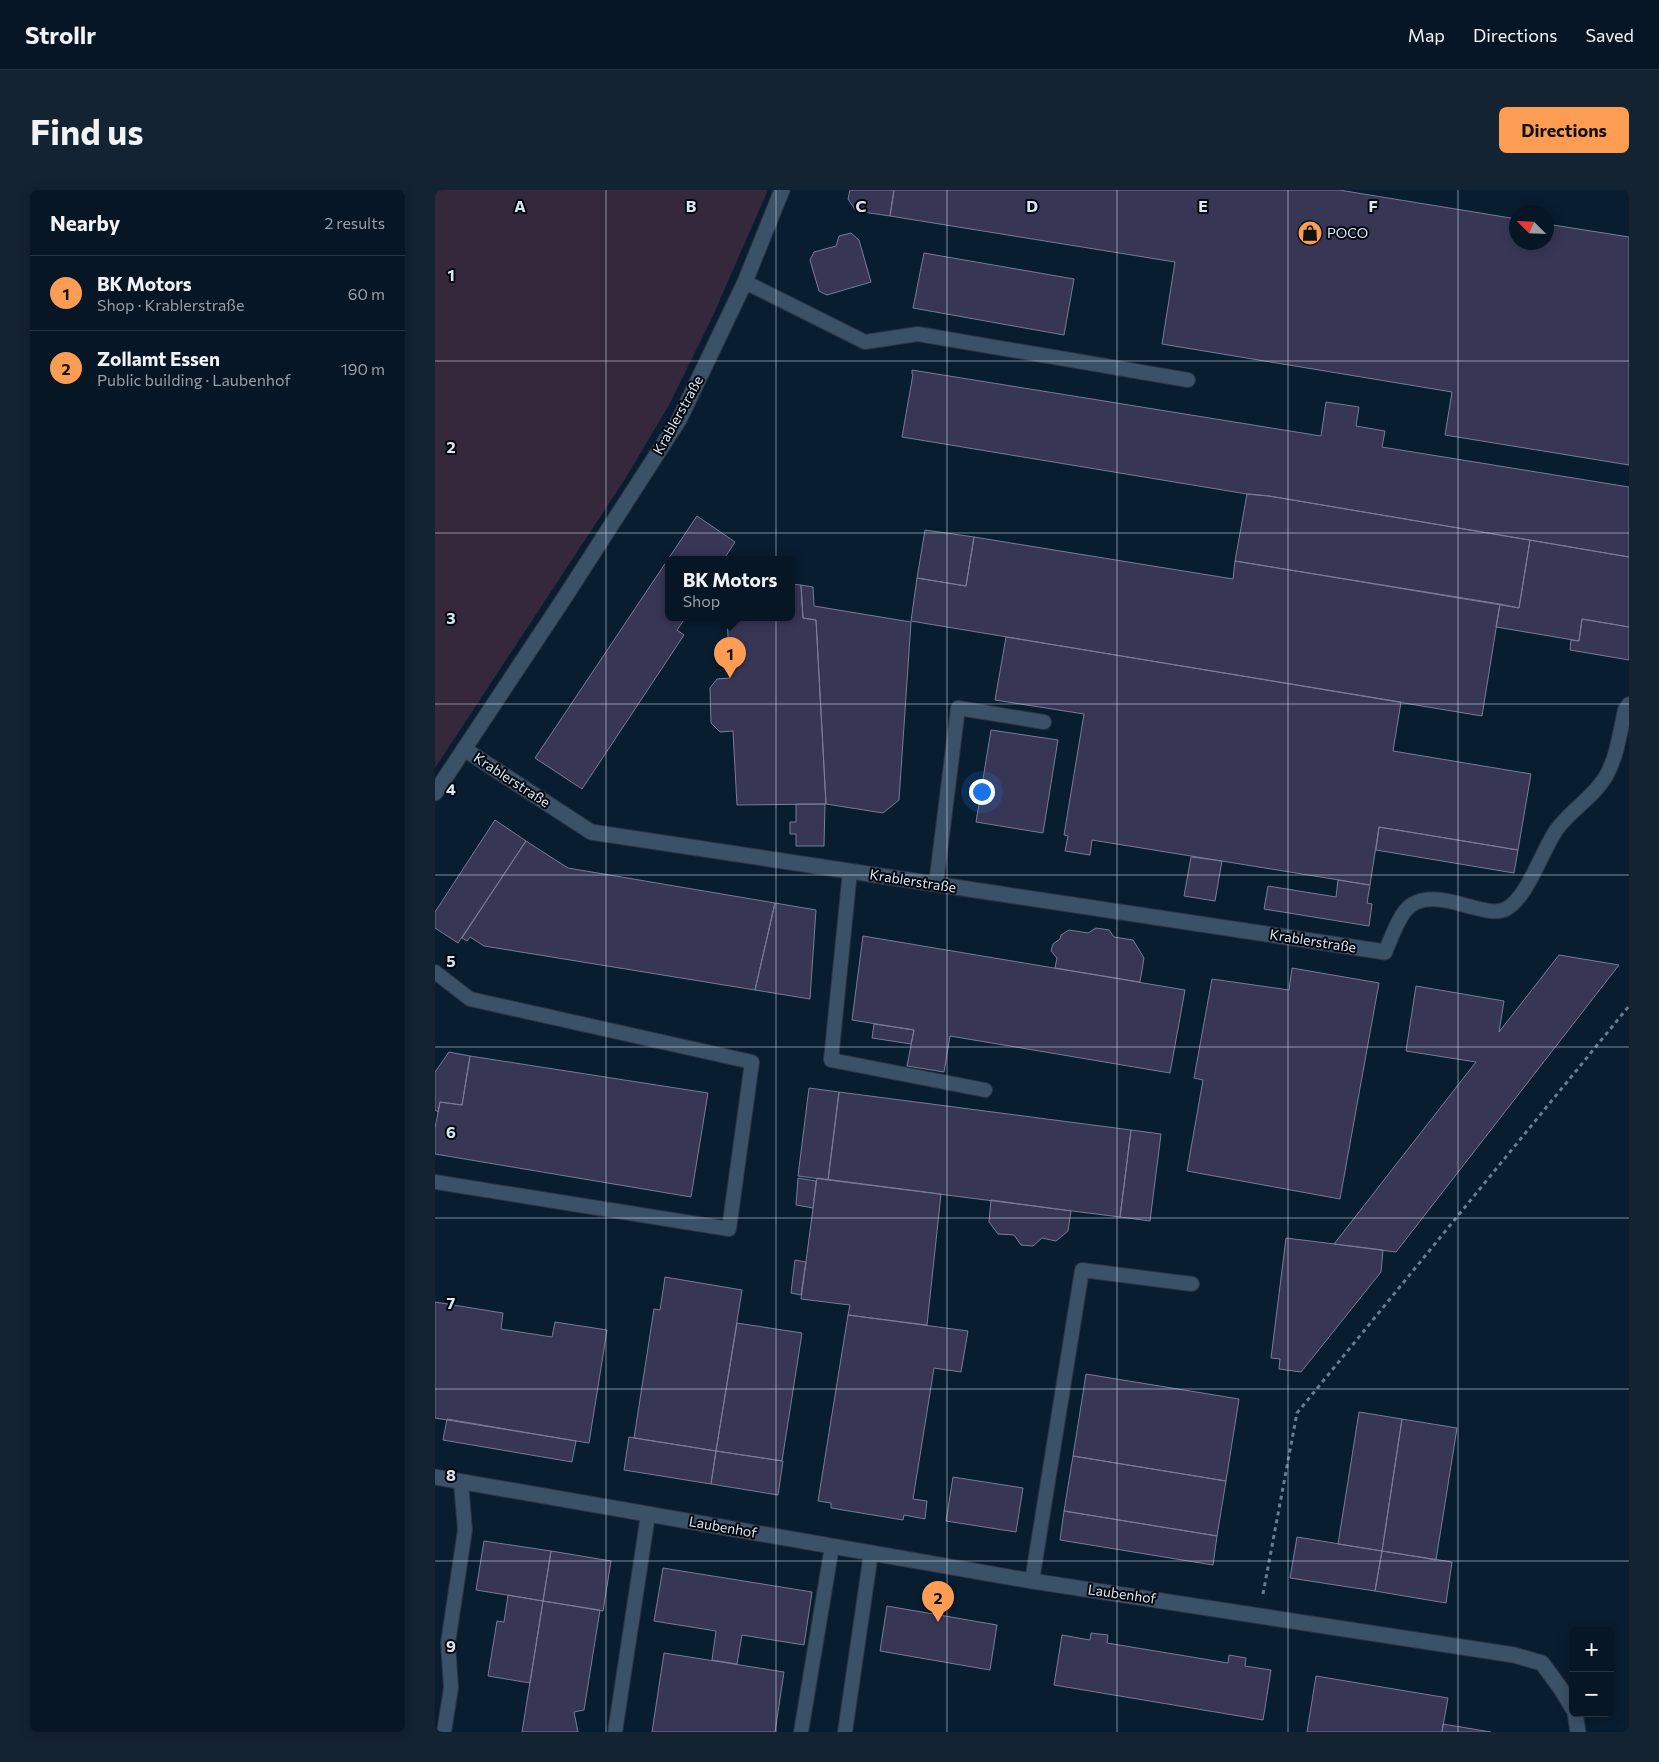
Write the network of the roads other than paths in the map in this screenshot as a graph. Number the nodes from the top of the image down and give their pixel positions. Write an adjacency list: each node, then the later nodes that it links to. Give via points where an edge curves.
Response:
1 (782, 190): 2 (street, Krablerstraße)
2 (745, 282): 3 (lane, via 865,342 918,334); 6 (street, Krablerstraße, via 679,420)
3 (1188, 380)
4 (1629, 704): 10 (lane, via 1606,776 1557,829 1515,902 1494,912 1422,899 1405,912)
5 (1044, 722): 9 (lane, via 958,708)
6 (464, 749): 7 (street, Krablerstraße); 8 (street, Krablerstraße, via 591,832)
7 (435, 792)
8 (850, 871): 9 (street, Krablerstraße); 12 (lane, via 831,1060)
9 (936, 884): 10 (street, Krablerstraße)
10 (1385, 952)
11 (435, 972): 13 (lane, via 470,999 752,1062 729,1229)
12 (985, 1090)
13 (435, 1182)
14 (1192, 1284): 20 (lane, via 1082,1270)
15 (435, 1477): 16 (street, Laubenhof)
16 (461, 1483): 17 (street, Laubenhof); 23 (lane, via 465,1530 448,1644 451,1688)
17 (648, 1514): 18 (street, Laubenhof); 24 (lane)
18 (832, 1546): 19 (street, Laubenhof); 25 (lane)
19 (871, 1553): 20 (street, Laubenhof); 26 (lane)
20 (1032, 1581): 21 (street, Laubenhof, via 1514,1655 1542,1663)
21 (1569, 1702)
22 (1576, 1717): 27 (street)
23 (444, 1732)
24 (615, 1732)
25 (801, 1732)
26 (845, 1732)
27 (1578, 1732)

